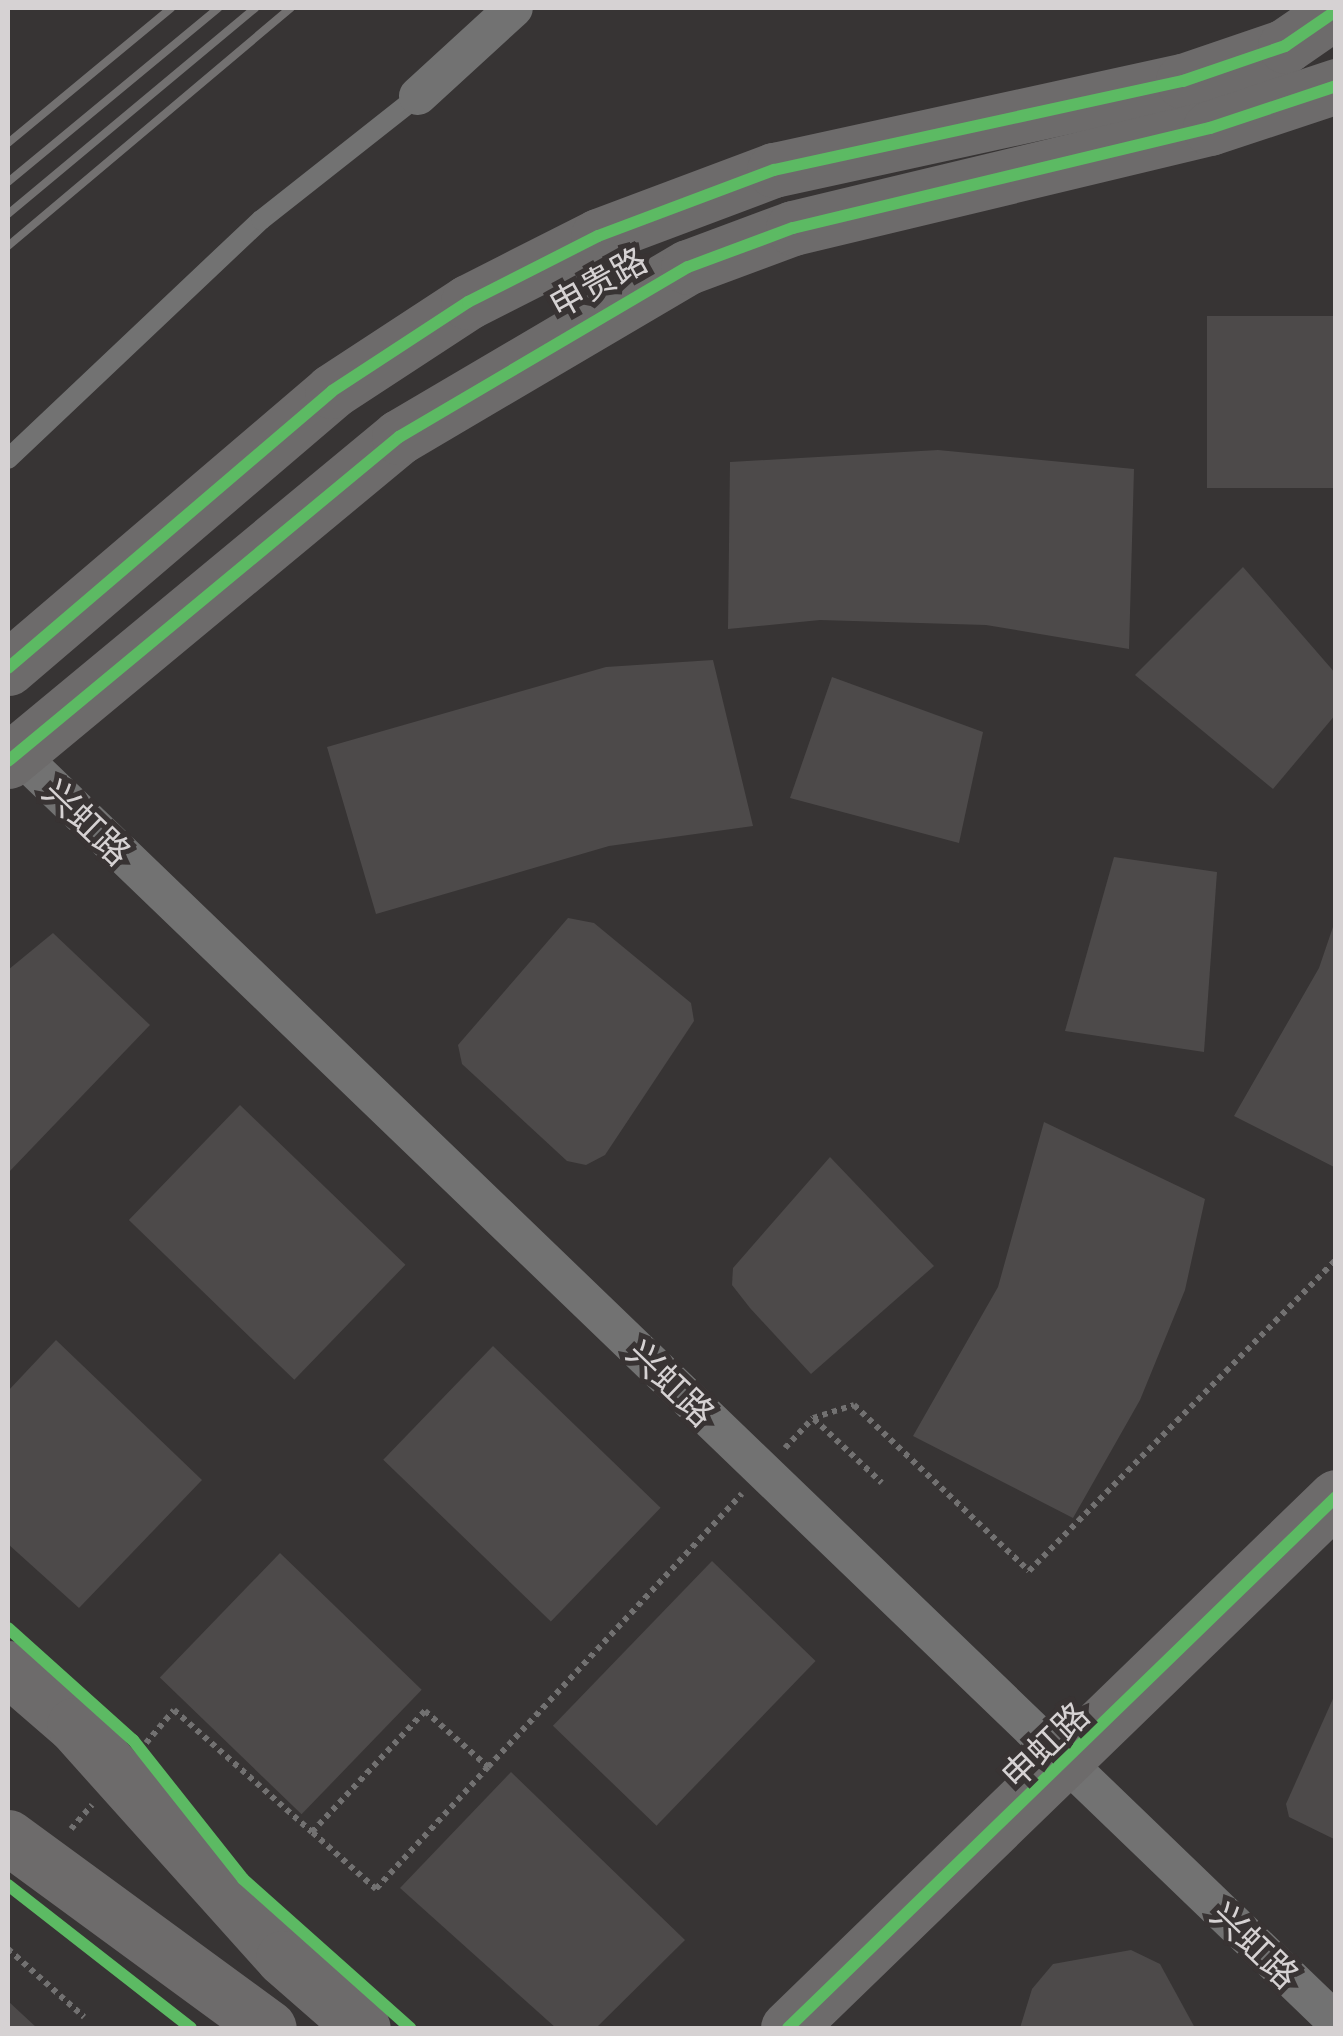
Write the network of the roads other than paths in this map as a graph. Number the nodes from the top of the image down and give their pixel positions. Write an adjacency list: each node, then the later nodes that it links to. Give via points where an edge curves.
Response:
1 (514, 8): 4 (street)
2 (1336, 12): 6 (main road, 申贵路, via 1285,46 1183,81 774,170 598,236 468,302 332,390)
3 (1336, 86): 7 (main road, 申贵路, via 1210,128 794,228 688,267 400,438)
4 (418, 96): 5 (lane, via 261,220)
5 (8, 459)
6 (8, 668)
7 (10, 753): 10 (street, 兴虹路)
8 (1336, 1497): 10 (main road, 申虹路)
9 (8, 1668): 14 (main road, via 74,1724 283,1958)
10 (1069, 1765): 13 (street, 兴虹路); 15 (main road, 申虹路)
11 (8, 1837): 12 (main road)
12 (255, 2015)
13 (1336, 2022)
14 (363, 2028)
15 (788, 2028)

